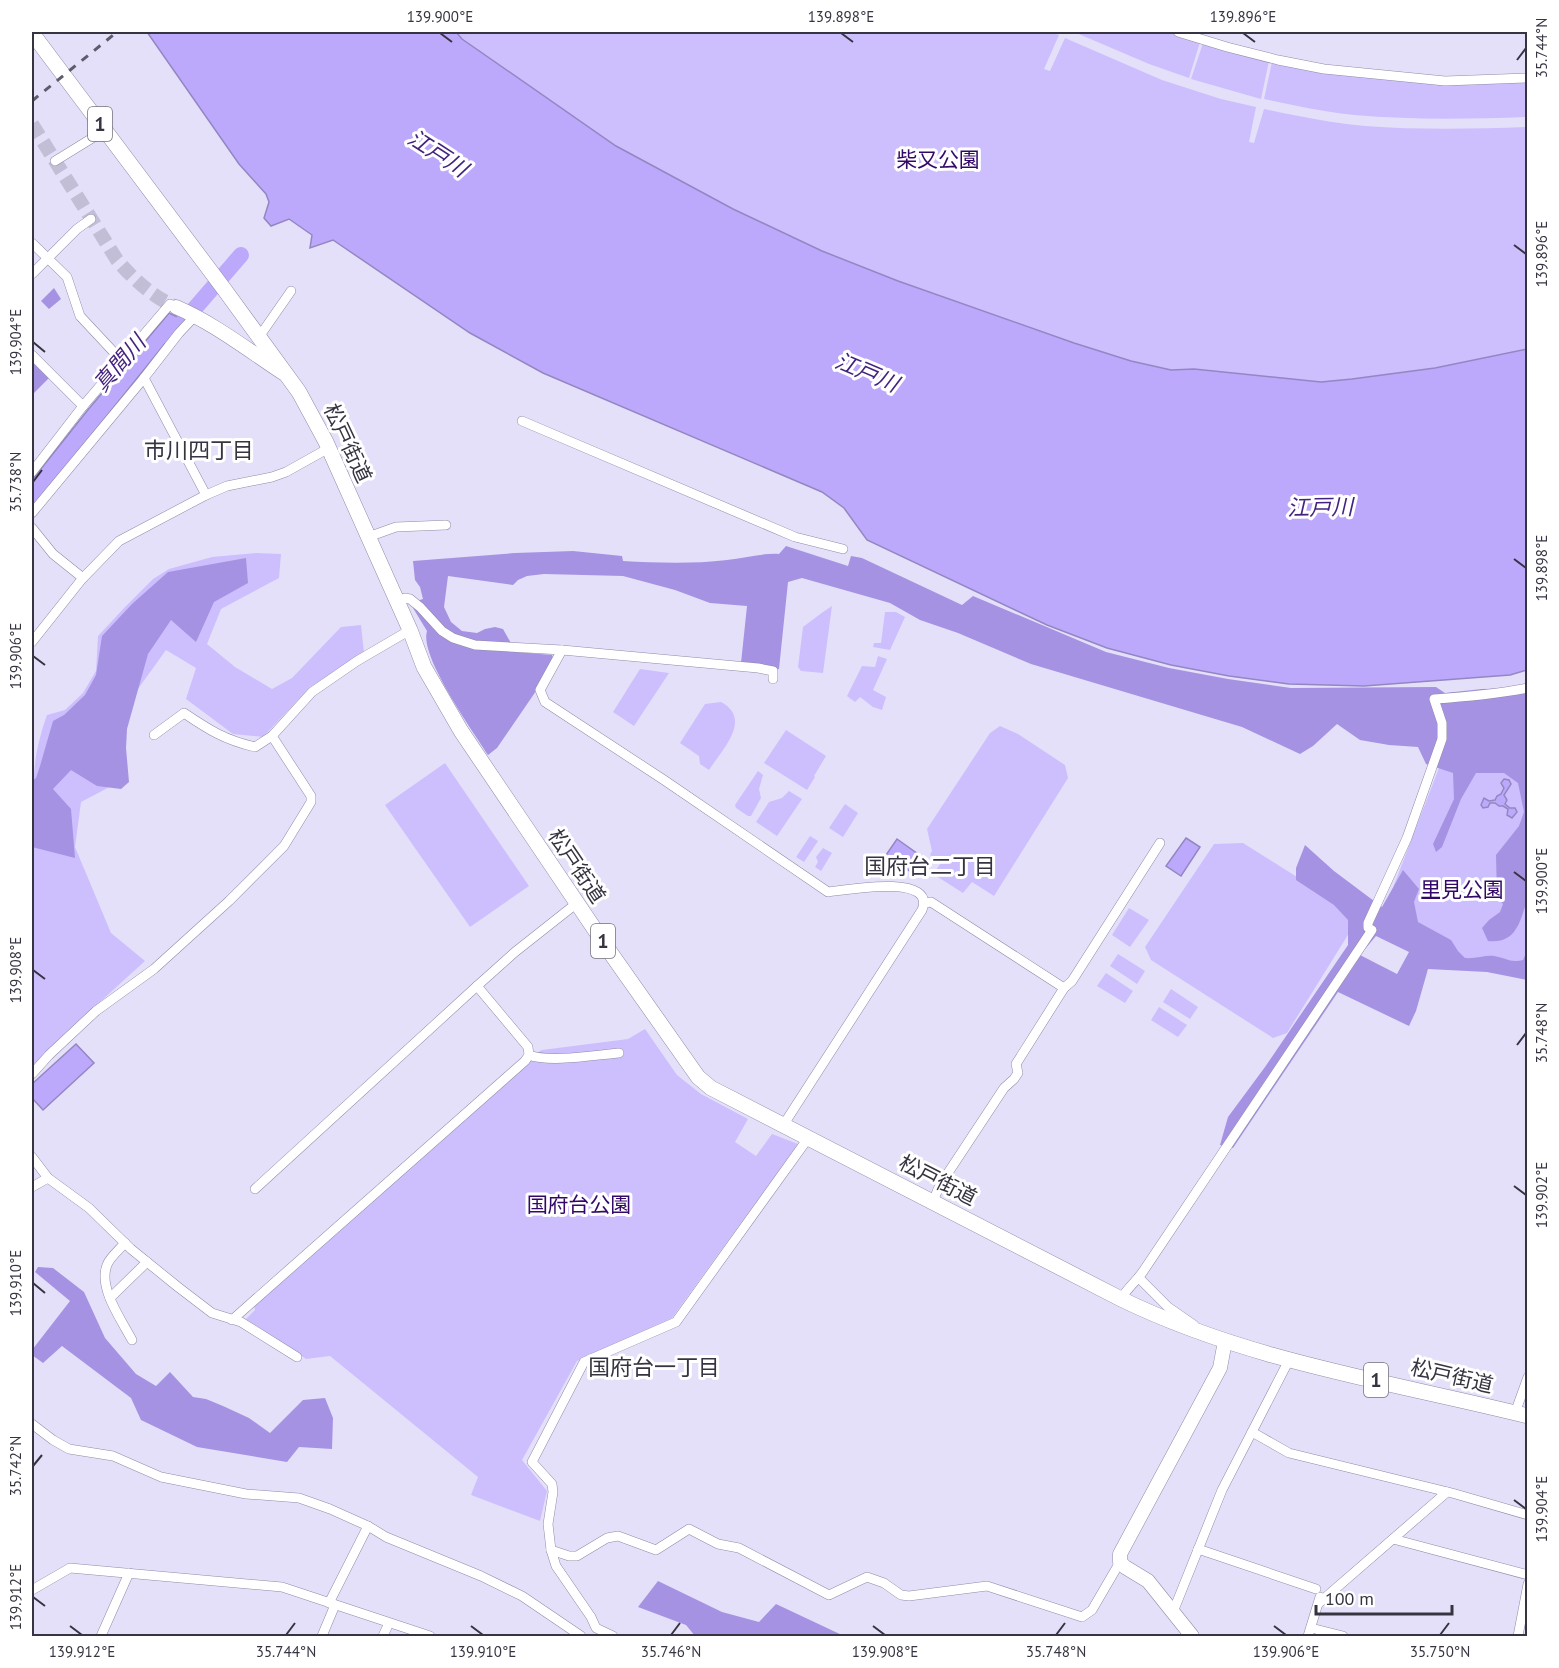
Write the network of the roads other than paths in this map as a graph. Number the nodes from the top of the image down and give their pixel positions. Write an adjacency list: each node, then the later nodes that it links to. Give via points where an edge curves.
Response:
1 (1178, 32): 3 (street, via 1324,69 1445,81)
2 (32, 33): 4 (main road, 松戸街道 / 1)
3 (1527, 78)
4 (103, 128): 5 (street); 13 (main road, 松戸街道 / 1)
5 (56, 161)
6 (91, 219): 8 (street)
7 (32, 243): 8 (street)
8 (47, 259): 9 (street); 16 (street, via 67,276 80,316)
9 (32, 274)
10 (291, 291): 13 (street)
11 (173, 306): 12 (street); 16 (street)
12 (194, 315): 14 (street); 18 (street)
13 (254, 331): 14 (street, via 237,336); 17 (main road, 松戸街道 / 1)
14 (226, 334): 17 (street)
15 (32, 355): 19 (street)
16 (122, 361): 19 (street)
17 (287, 376): 21 (main road, 松戸街道 / 1)
18 (144, 378): 23 (street); 24 (street)
19 (83, 406): 22 (street)
20 (522, 421): 28 (street, via 795,537)
21 (329, 448): 23 (street, via 286,472); 27 (main road, 松戸街道 / 1)
22 (32, 471)
23 (206, 495): 29 (street, via 119,541)
24 (32, 513)
25 (446, 525): 27 (street, via 396,527)
26 (32, 528): 29 (street, via 52,554)
27 (368, 537): 30 (main road, 松戸街道 / 1)
28 (843, 549)
29 (83, 578): 32 (street)
30 (397, 601): 31 (main road, 松戸街道 / 1); 33 (street, via 410,599 442,631 475,645)
31 (410, 630): 37 (street, via 312,692); 39 (main road, 松戸街道 / 1, via 424,667 461,731)
32 (32, 642)
33 (562, 650): 34 (street, via 758,668 773,671); 40 (street, via 540,690 545,702 828,892 895,886 920,895)
34 (773, 679)
35 (1527, 688): 55 (street, via 1434,699 1442,723 1442,739 1407,838 1371,914 1368,928 1372,930)
36 (154, 735): 37 (street, via 184,713 234,742 255,747)
37 (272, 736): 45 (street, via 311,796 284,846 154,969 96,1011)
38 (1160, 843): 42 (street)
39 (578, 903): 41 (street); 46 (main road, 松戸街道 / 1, via 698,1077 711,1088)
40 (924, 903): 42 (street, via 932,902); 46 (street)
41 (477, 986): 44 (street, via 528,1047); 51 (street)
42 (1064, 988): 52 (street, via 1016,1064 1018,1073 1004,1088)
43 (619, 1053): 44 (street, via 566,1058)
44 (529, 1056): 58 (street)
45 (32, 1074)
46 (784, 1124): 47 (main road, 松戸街道 / 1)
47 (809, 1137): 52 (main road, 松戸街道 / 1); 72 (street, via 676,1322 585,1362 532,1462 552,1484 548,1524)
48 (32, 1157): 49 (street)
49 (48, 1178): 50 (street); 53 (street, via 89,1208)
50 (32, 1187)
51 (255, 1189)
52 (933, 1201): 57 (main road, 松戸街道 / 1)
53 (125, 1243): 54 (street); 56 (street, via 107,1263 105,1289)
54 (147, 1262): 56 (street); 58 (street, via 213,1313)
55 (1139, 1278): 57 (street); 59 (street, via 1168,1307)
56 (110, 1298): 60 (street)
57 (1121, 1299): 59 (main road, 松戸街道 / 1)
58 (232, 1320): 61 (street)
59 (1220, 1339): 62 (main road, 松戸街道 / 1); 73 (street, via 1220,1368 1120,1554)
60 (132, 1340)
61 (297, 1358)
62 (1289, 1360): 64 (main road, 松戸街道 / 1); 66 (street)
63 (1527, 1377): 64 (street)
64 (1521, 1415)
65 (32, 1424): 69 (street, via 69,1449 113,1456 161,1477 246,1494 298,1498)
66 (1252, 1432): 67 (street, via 1289,1453); 71 (street)
67 (1447, 1492): 68 (street); 70 (street)
68 (1527, 1515)
69 (368, 1526): 79 (street); 88 (street, via 386,1538 522,1596)
70 (1393, 1539): 75 (street); 78 (street)
71 (1198, 1549): 78 (street, via 1317,1588 1321,1594); 80 (street)
72 (551, 1550): 73 (street, via 577,1556 607,1538 618,1536 656,1550 689,1529 718,1544 739,1548 829,1595 867,1577 909,1596 987,1586 1082,1617 1092,1610); 82 (street, via 556,1566 591,1617)
73 (1120, 1562): 80 (street, via 1148,1581)
74 (129, 1573): 77 (street, via 70,1568); 79 (street, via 282,1587); 84 (street)
75 (1527, 1575)
76 (1527, 1584): 92 (street)
77 (32, 1590)
78 (1318, 1603): 83 (street)
79 (332, 1604): 81 (street); 85 (street)
80 (1173, 1612): 90 (street)
81 (388, 1623): 86 (street); 87 (street)
82 (595, 1632): 89 (street)
83 (1309, 1632): 91 (street)
84 (101, 1636)
85 (322, 1636)
86 (383, 1636)
87 (430, 1636)
88 (581, 1636)
89 (613, 1636)
90 (1192, 1636)
91 (1343, 1636)
92 (1518, 1636)

